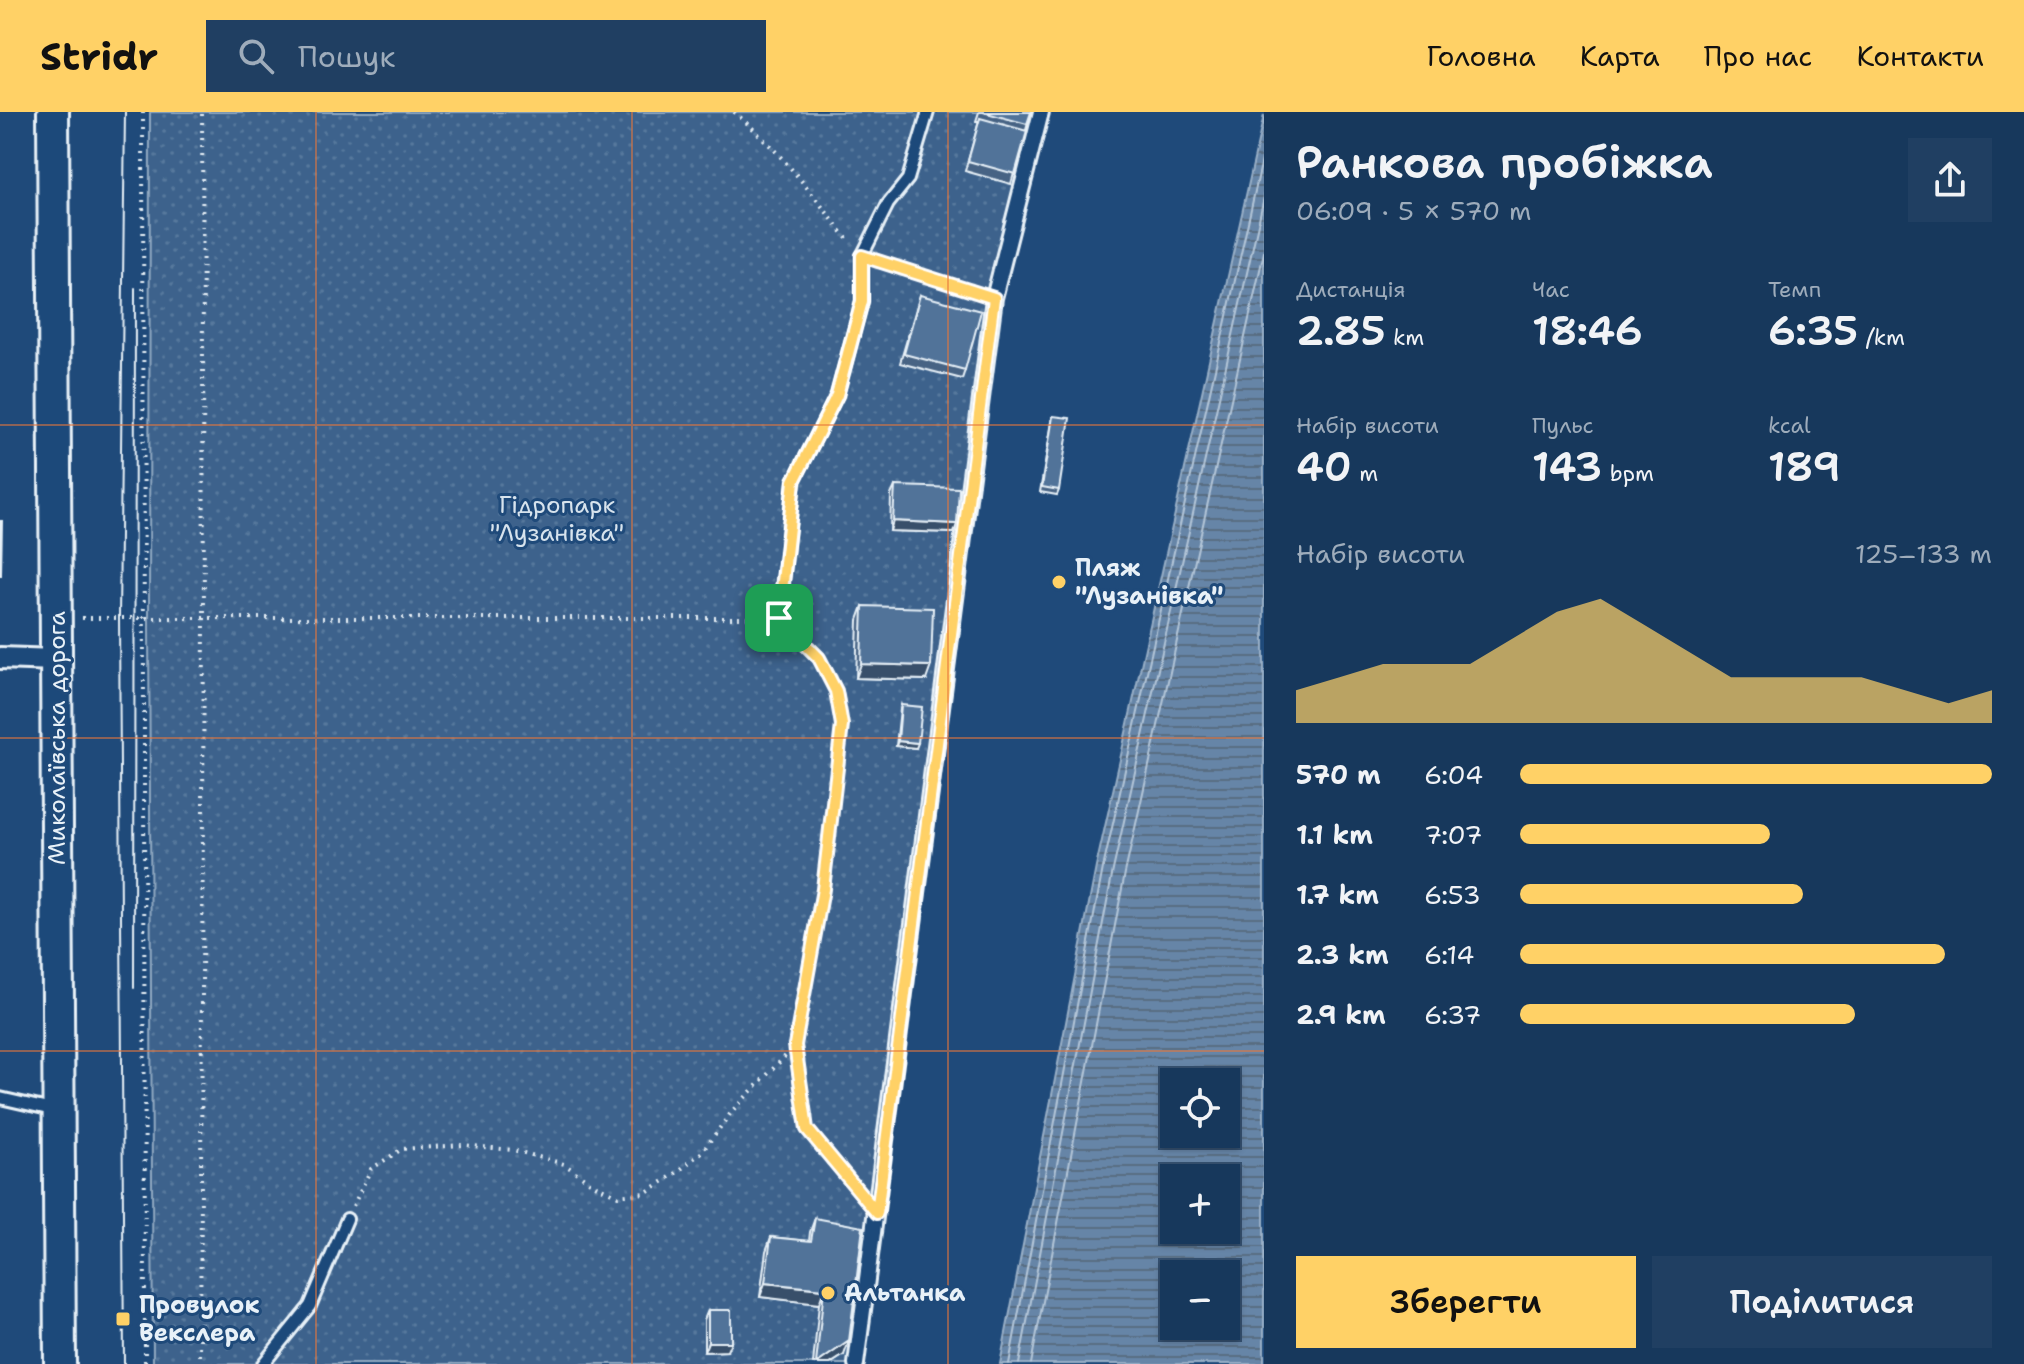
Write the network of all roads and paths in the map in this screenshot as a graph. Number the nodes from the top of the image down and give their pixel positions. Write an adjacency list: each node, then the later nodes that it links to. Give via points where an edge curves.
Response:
1 (53, 112): 9 (main road, Миколаївська дорога)
2 (143, 112): 10 (path)
3 (202, 112): 11 (path)
4 (734, 112): 7 (path, via 792,169)
5 (928, 112): 7 (lane, via 908,179 888,204)
6 (1041, 112): 8 (street)
7 (862, 256): 8 (path); 12 (lane, via 862,301 837,395 794,481)
8 (994, 298): 18 (street)
9 (56, 618): 10 (path); 14 (main road, Миколаївська дорога)
10 (142, 618): 11 (path); 21 (path)
11 (204, 618): 12 (path); 22 (path)
12 (779, 618): 15 (path, via 819,658 836,691 842,725 823,889)
13 (0, 658): 14 (street)
14 (56, 660): 17 (main road, Миколаївська дорога)
15 (795, 1045): 18 (path, via 807,1129); 19 (path, via 733,1110 702,1152 645,1193 618,1196 564,1164 513,1150 462,1145 402,1149 371,1169)
16 (0, 1098): 17 (lane)
17 (59, 1112): 20 (main road, Миколаївська дорога)
18 (877, 1213): 24 (street)
19 (347, 1219): 23 (lane, via 310,1306)
20 (60, 1364)
21 (145, 1364)
22 (200, 1364)
23 (263, 1364)
24 (856, 1364)

